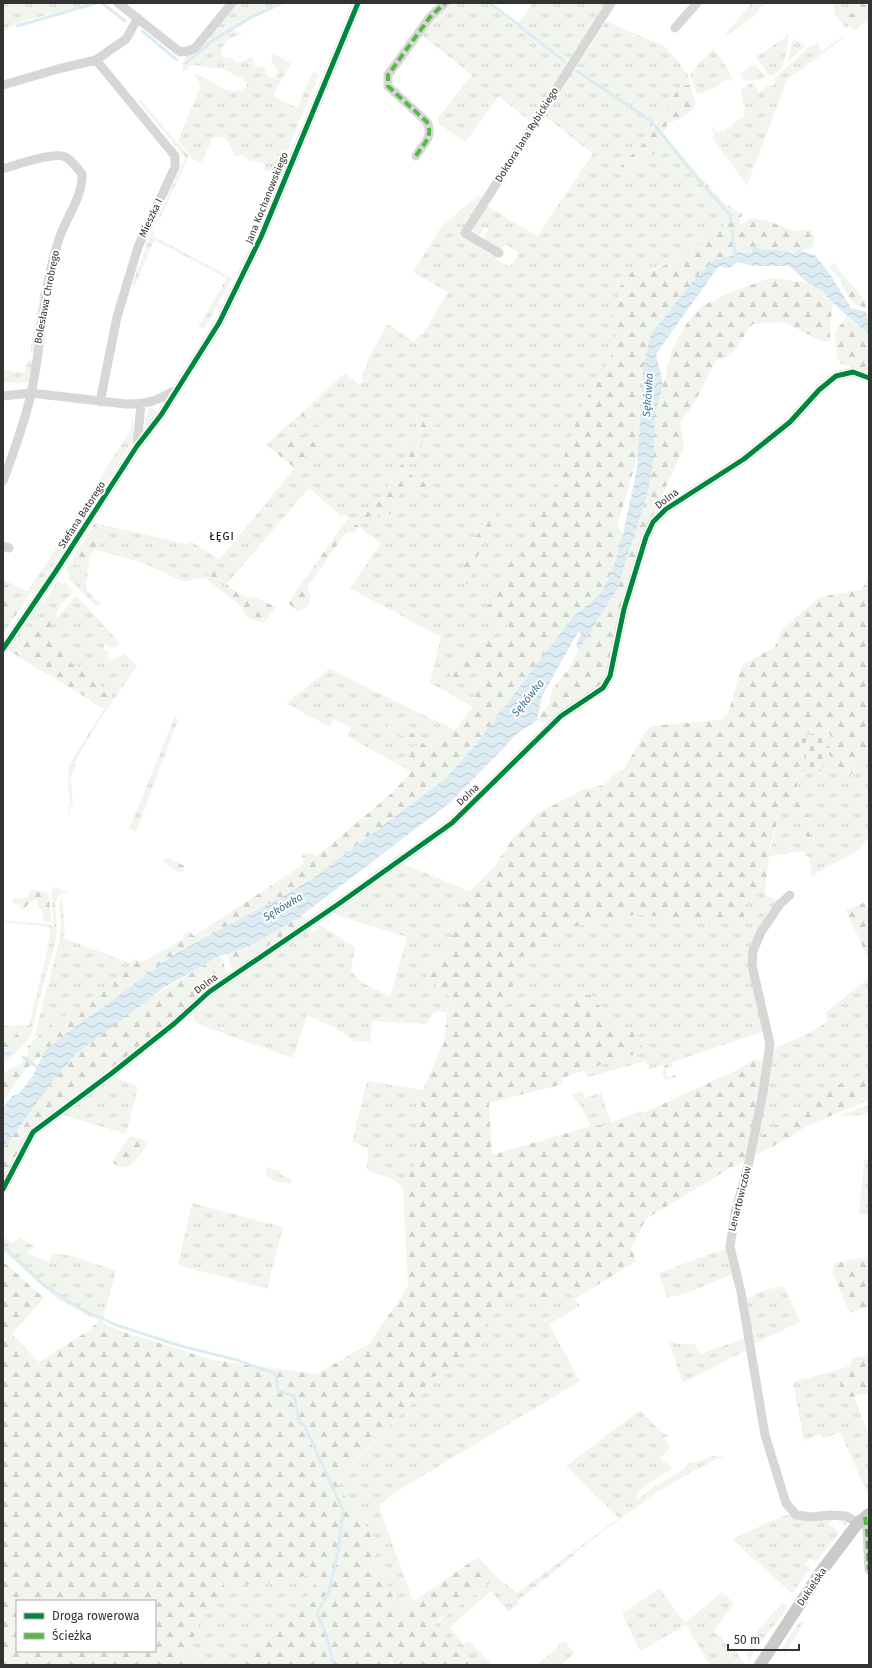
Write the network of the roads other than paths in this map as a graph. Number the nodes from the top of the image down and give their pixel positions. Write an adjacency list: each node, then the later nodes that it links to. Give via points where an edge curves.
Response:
1 (118, 3): 7 (street)
2 (232, 3): 7 (street, via 194,48 188,51 180,52)
3 (358, 3): 15 (street, Jana Kochanowskiego, via 250,260 219,323)
4 (445, 3): 11 (street, via 430,17 388,75 388,86 427,122 430,128 430,134)
5 (611, 3): 13 (street, Doktora Jana Rybickiego, via 465,233)
6 (697, 3): 8 (street)
7 (138, 18): 9 (street, via 126,40)
8 (674, 28)
9 (96, 60): 10 (street); 18 (street, Mieszka I, via 175,156 175,167 138,247 117,317)
10 (3, 85)
11 (416, 156)
12 (3, 169): 16 (street, Bolesława Chrobrego, via 60,154 82,174 75,203 58,242 45,299)
13 (499, 253)
14 (869, 378): 26 (street, Dolna, via 853,372 836,376 819,390 790,422 744,459 666,508 653,522 624,609 610,676 603,688 561,716 452,823 209,992 169,1028 33,1132)
15 (175, 390): 19 (street, Jana Kochanowskiego); 21 (street, Stefana Batorego)
16 (31, 393): 17 (street, Jana Kochanowskiego); 18 (street, Jana Kochanowskiego); 23 (street, via 20,436)
17 (3, 396)
18 (100, 402): 20 (street, Jana Kochanowskiego)
19 (151, 402): 20 (street, Jana Kochanowskiego); 21 (street)
20 (141, 404): 22 (street, Stefana Batorego)
21 (161, 415): 22 (street, Stefana Batorego)
22 (137, 446): 24 (street, Stefana Batorego)
23 (3, 481)
24 (3, 649)
25 (790, 895): 27 (street, Lenartowiczów, via 780,904 761,932 753,951 752,966 770,1044 763,1092 749,1162 735,1213 730,1247 741,1292 765,1435 786,1503 796,1516)
26 (3, 1189)
27 (864, 1518): 28 (street); 29 (main road, Dukielska, via 820,1573)
28 (869, 1570)
29 (760, 1665)

